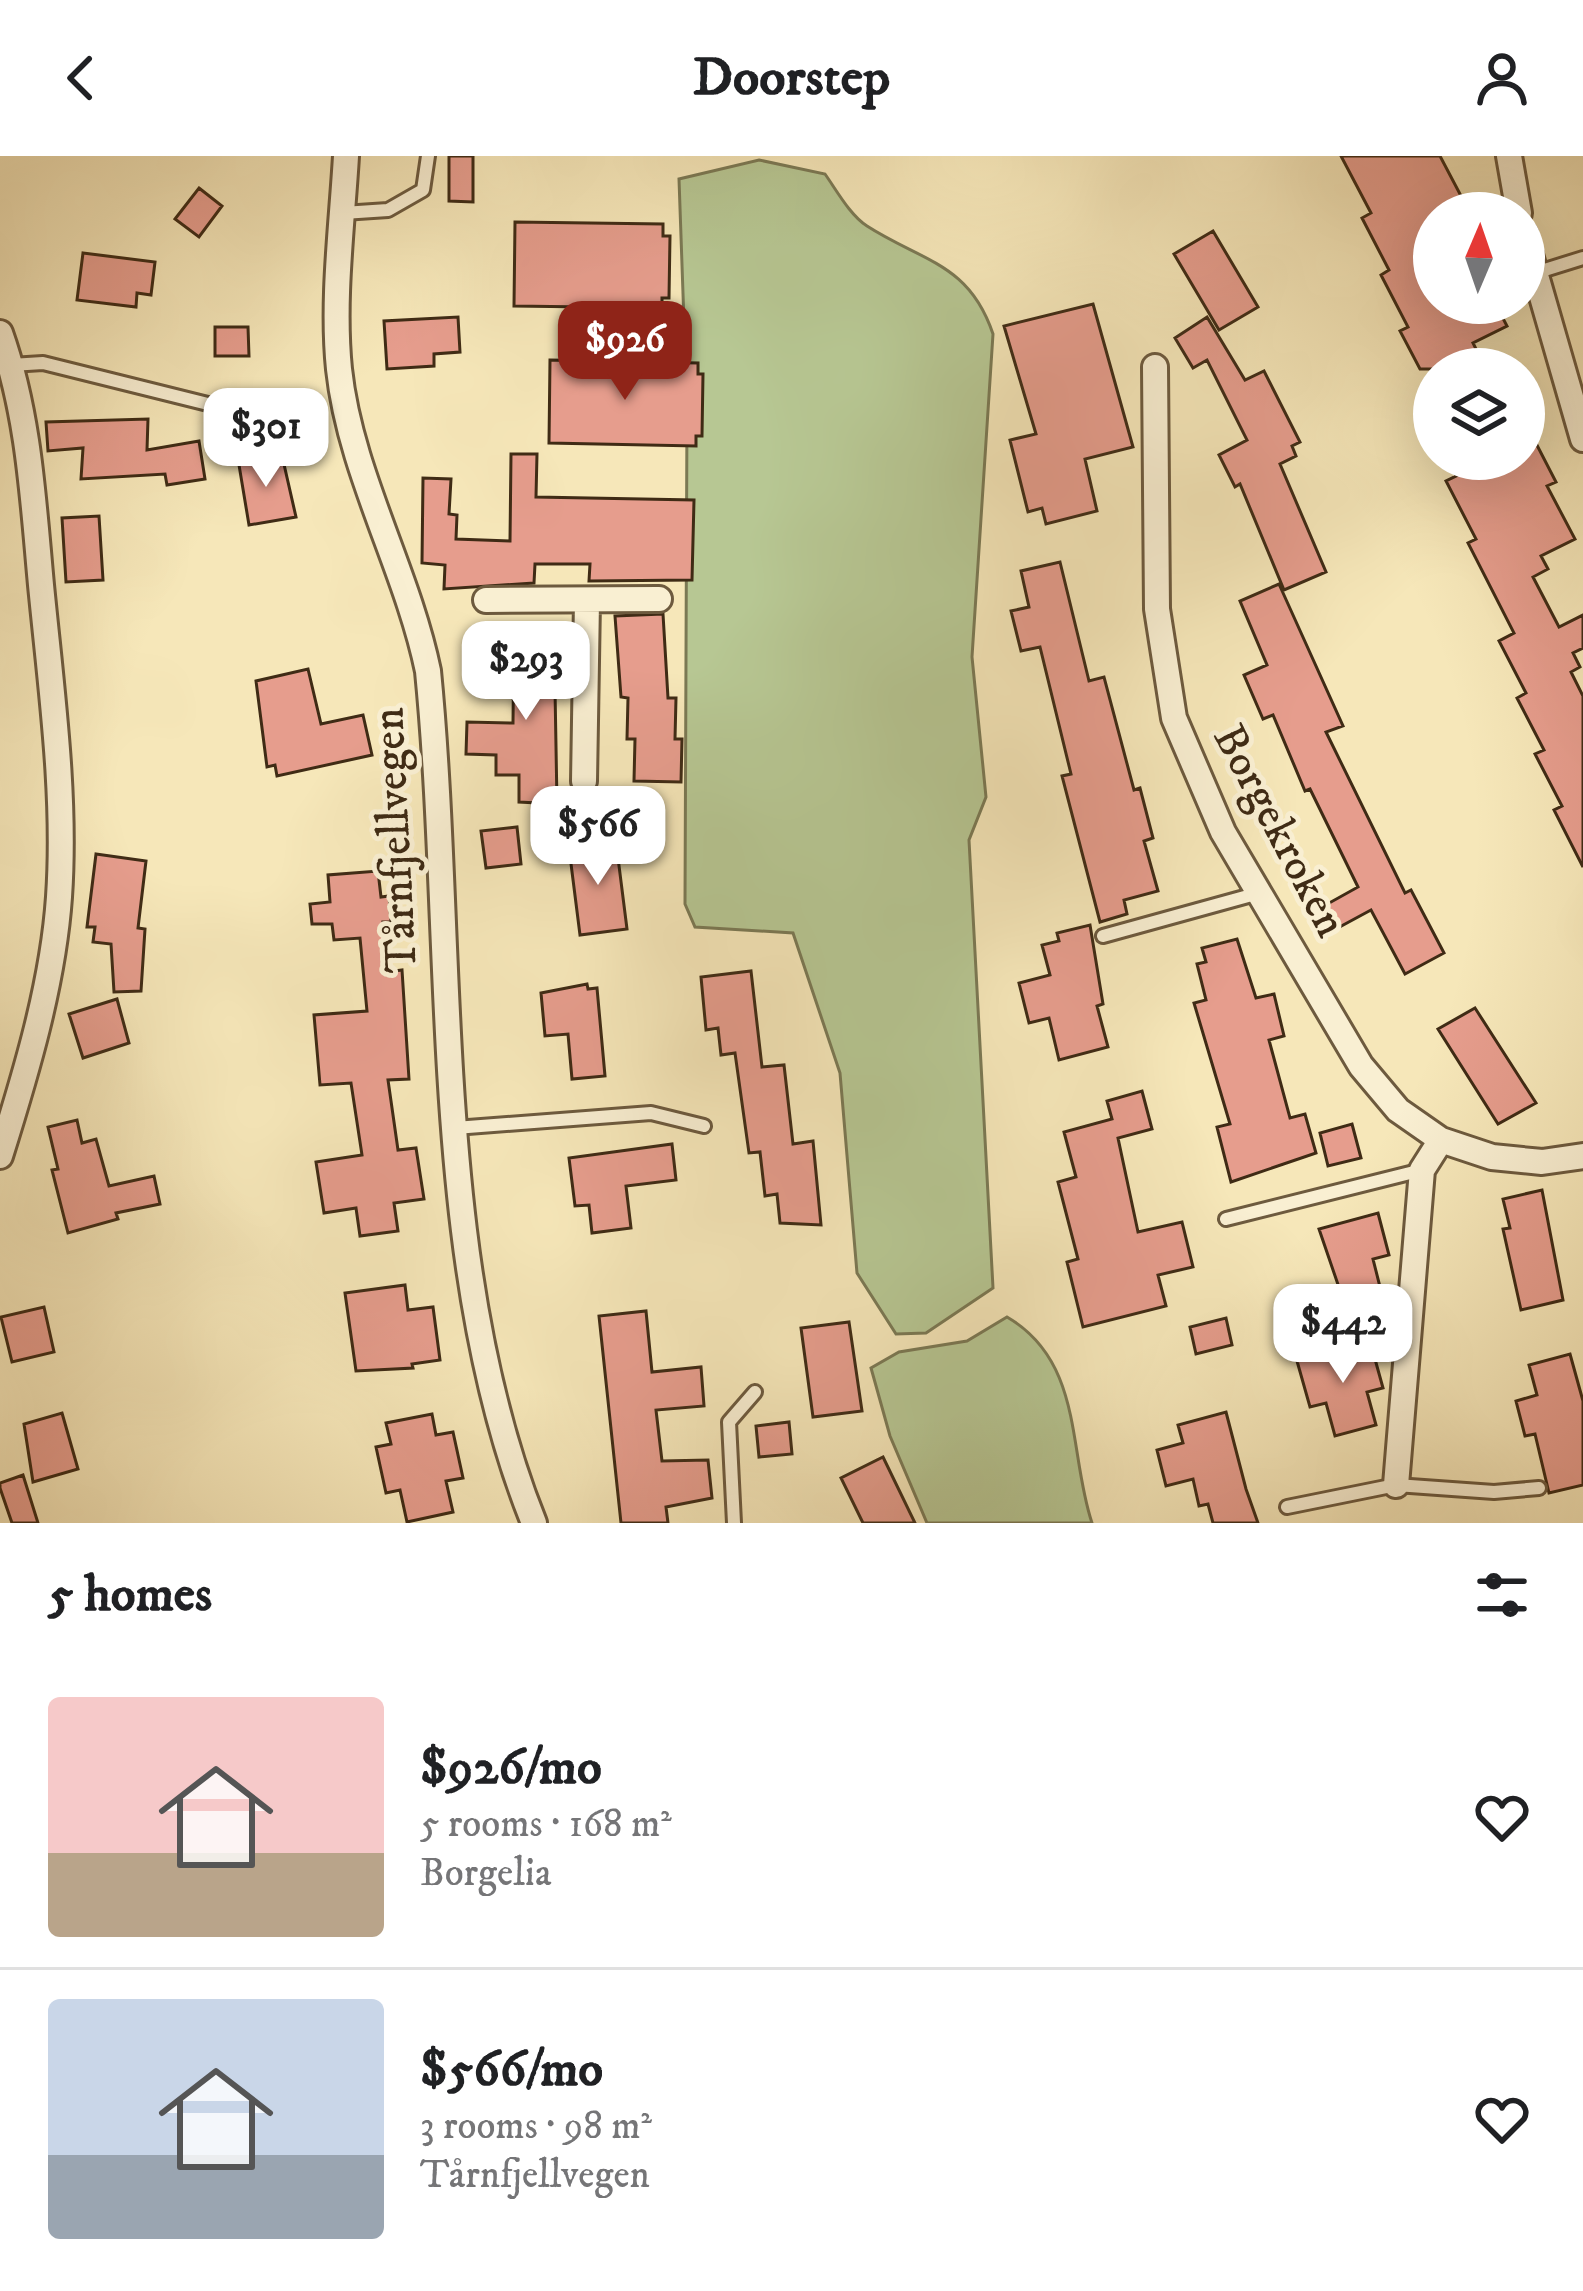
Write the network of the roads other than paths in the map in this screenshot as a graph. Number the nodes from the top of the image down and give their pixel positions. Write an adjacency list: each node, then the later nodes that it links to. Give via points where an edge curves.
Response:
1 (346, 156): 5 (street, Tårnfjellvegen)
2 (428, 156): 5 (lane, via 423,190 408,202)
3 (1509, 156): 4 (street)
4 (1515, 192)
5 (343, 213): 23 (street, Tårnfjellvegen, via 339,371 428,671)
6 (1583, 258): 7 (lane)
7 (1545, 270)
8 (1545, 311): 13 (street)
9 (0, 333): 10 (street)
10 (11, 364): 12 (lane, via 44,362 260,412); 21 (street, via 33,485 60,831 59,898)
11 (1155, 367): 18 (street, Borgekroken, via 1157,609 1174,718 1223,832)
12 (284, 431)
13 (1583, 440)
14 (659, 599): 16 (street)
15 (486, 600): 16 (street)
16 (587, 602): 17 (street)
17 (584, 782)
18 (1260, 893): 19 (lane); 24 (street, Borgekroken, via 1361,1066 1398,1110)
19 (1103, 936)
20 (0, 1049): 21 (street)
21 (29, 1049): 25 (street)
22 (704, 1126): 23 (lane, via 651,1113)
23 (454, 1128): 33 (street, Tårnfjellvegen, via 484,1347)
24 (1441, 1139): 26 (street, Borgekroken, via 1492,1157); 27 (street)
25 (0, 1156)
26 (1583, 1156)
27 (1422, 1170): 28 (lane); 30 (street)
28 (1226, 1219)
29 (755, 1392): 34 (lane, via 728,1422)
30 (1396, 1485): 31 (lane); 32 (lane)
31 (1539, 1488)
32 (1287, 1507)
33 (534, 1523)
34 (734, 1523)

